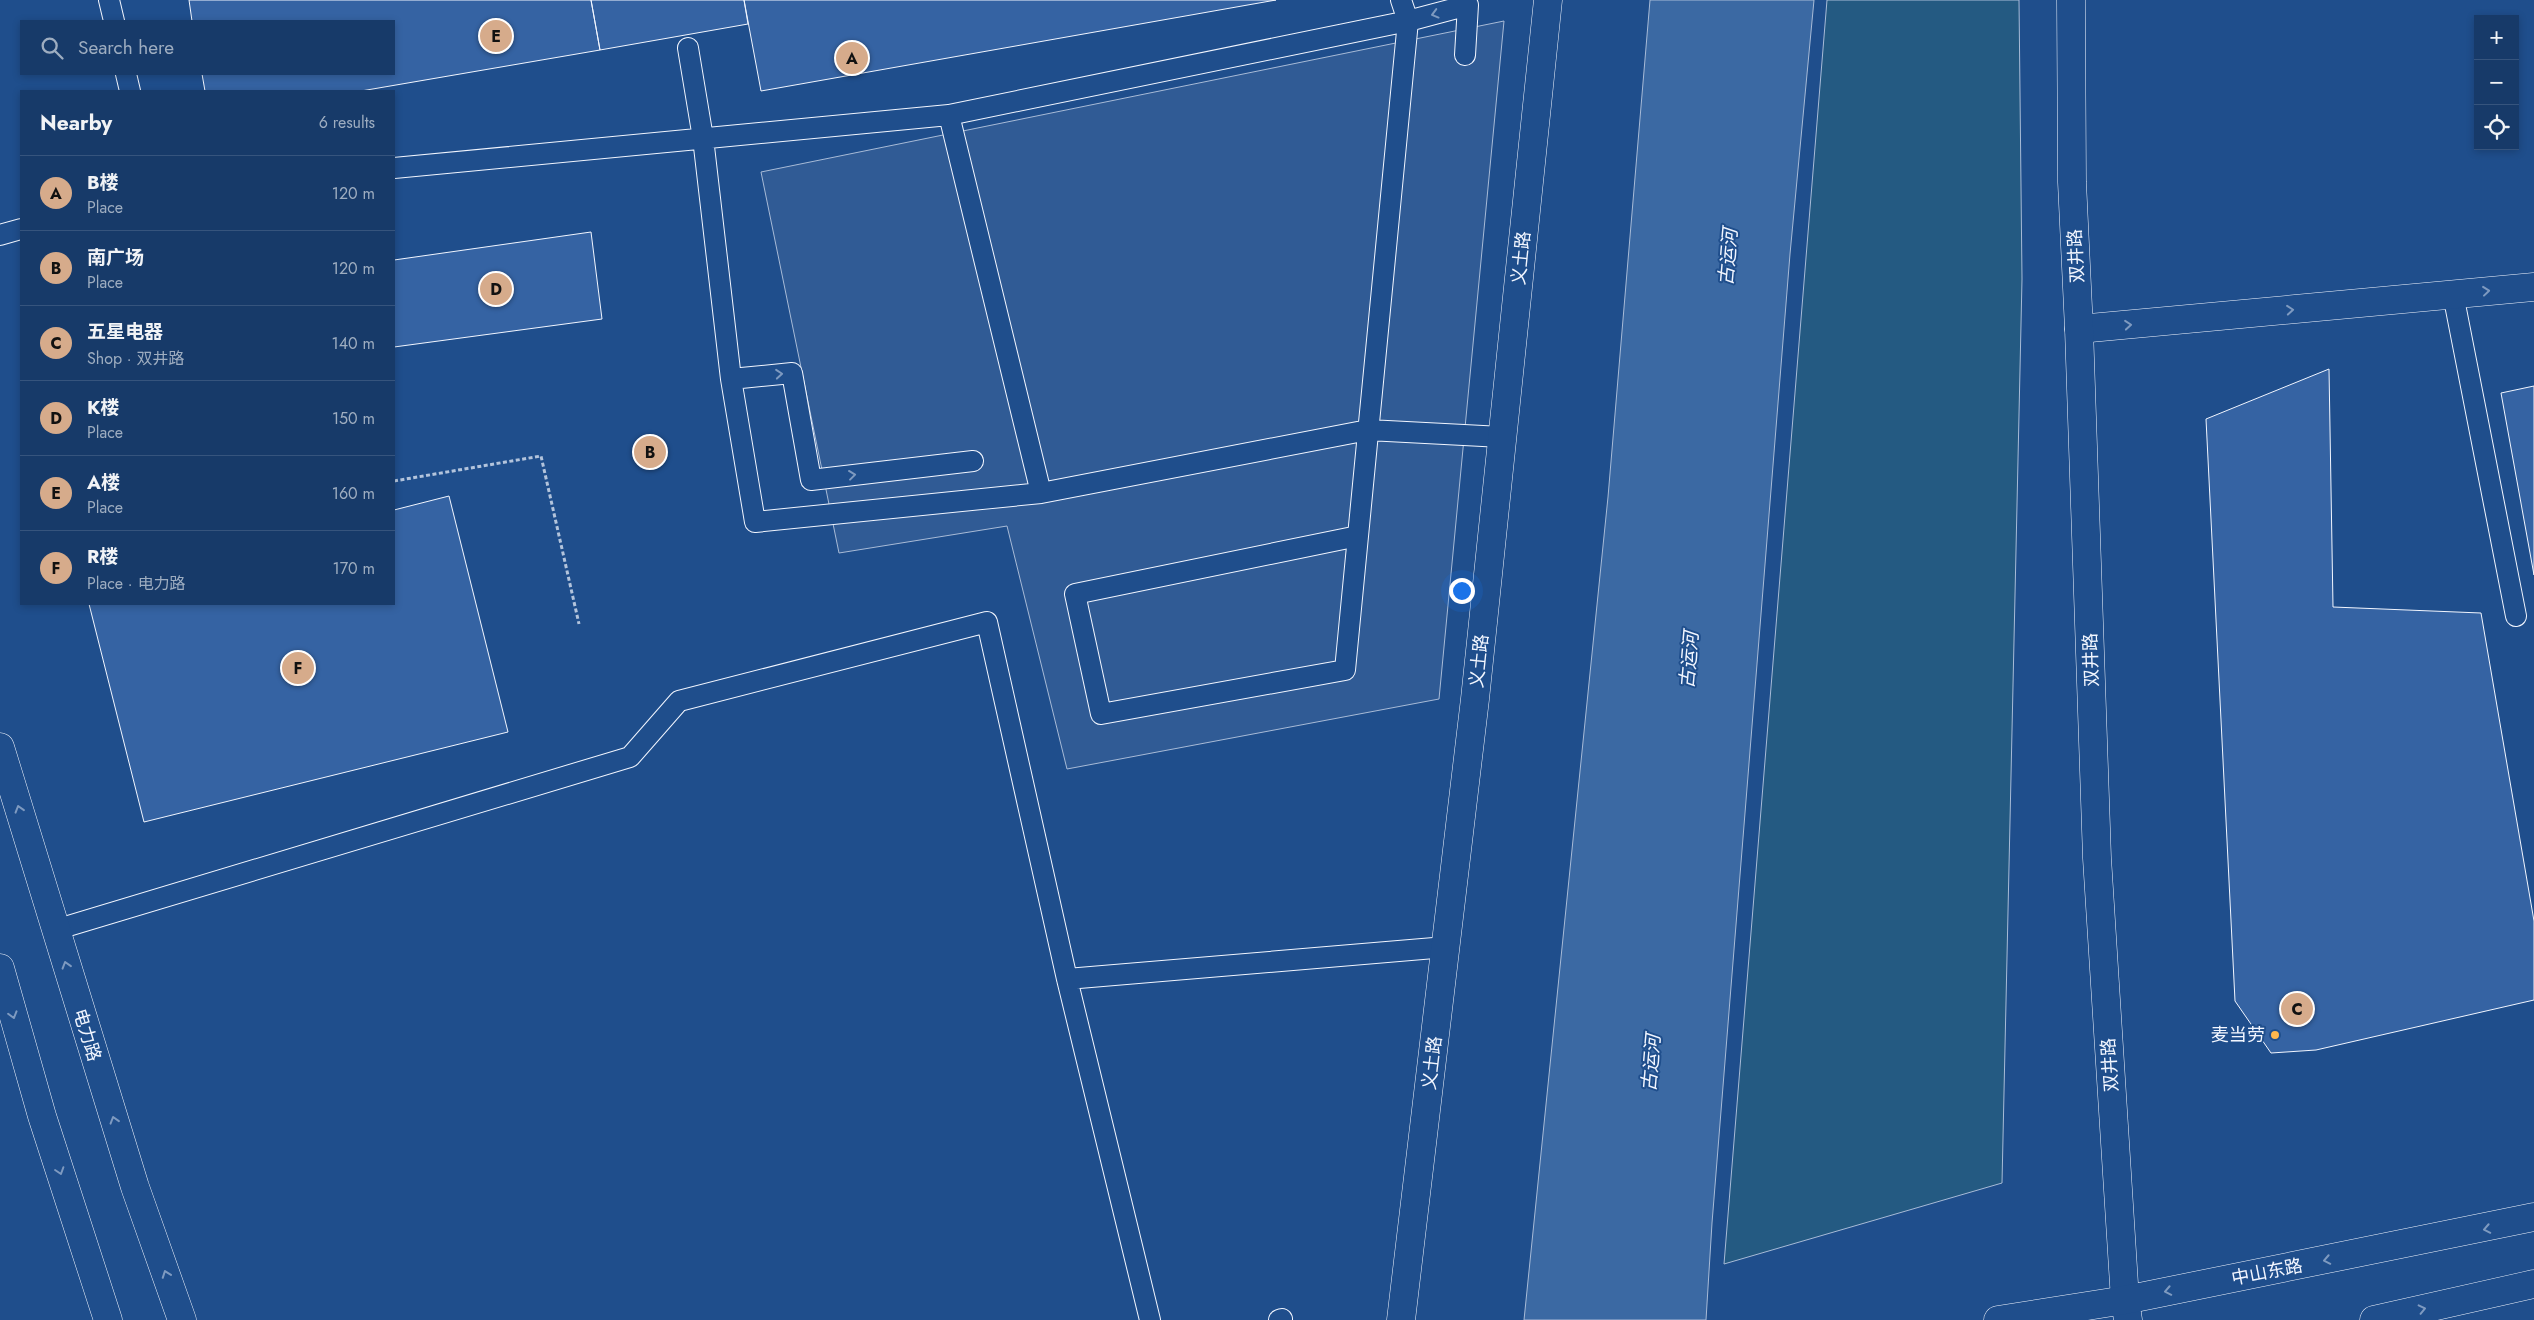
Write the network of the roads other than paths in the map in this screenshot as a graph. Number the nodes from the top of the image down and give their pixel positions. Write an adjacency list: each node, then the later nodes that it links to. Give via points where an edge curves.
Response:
1 (109, 0): 5 (lane)
2 (1401, 0): 6 (lane)
3 (1548, 0): 21 (street, 义土路)
4 (2071, 0): 18 (street, 双井路, via 2072,182)
5 (114, 20)
6 (1408, 21): 8 (lane, one-way to 6, via 1468,5); 11 (lane); 20 (lane)
7 (688, 48): 12 (lane)
8 (1465, 55)
9 (126, 75): 10 (lane)
10 (130, 90)
11 (949, 115): 12 (lane); 23 (lane)
12 (703, 138): 13 (lane); 19 (lane)
13 (395, 168)
14 (20, 229): 15 (lane)
15 (0, 235)
16 (2534, 287): 17 (street, one-way to 16)
17 (2453, 294): 18 (street, one-way to 17); 25 (lane)
18 (2080, 329): 33 (street, 双井路, via 2098,858)
19 (731, 378): 22 (lane, one-way to 22, via 792,373 811,480); 23 (lane, via 755,522)
20 (1368, 430): 21 (lane); 23 (lane); 24 (lane)
21 (1502, 437): 28 (street, 义土路)
22 (973, 461)
23 (1041, 493)
24 (1358, 536): 24 (lane, via 1345,670 1101,714 1075,594)
25 (2516, 616)
26 (0, 748): 27 (street, 电力路, one-way to 26)
27 (55, 930): 30 (lane, via 630,756 679,701 987,622); 35 (street, 电力路, one-way to 27, via 134,1187)
28 (1446, 947): 30 (lane); 37 (street, 义土路)
29 (0, 968): 34 (street, one-way to 34, via 42,1116)
30 (1067, 979): 36 (lane)
31 (2534, 1218): 33 (street, 中山东路, one-way to 33)
32 (2534, 1284): 39 (street, one-way to 32)
33 (2126, 1310): 38 (street, 中山东路)
34 (108, 1320)
35 (182, 1320)
36 (1150, 1320)
37 (1401, 1320)
38 (1998, 1320)
39 (2374, 1320)

